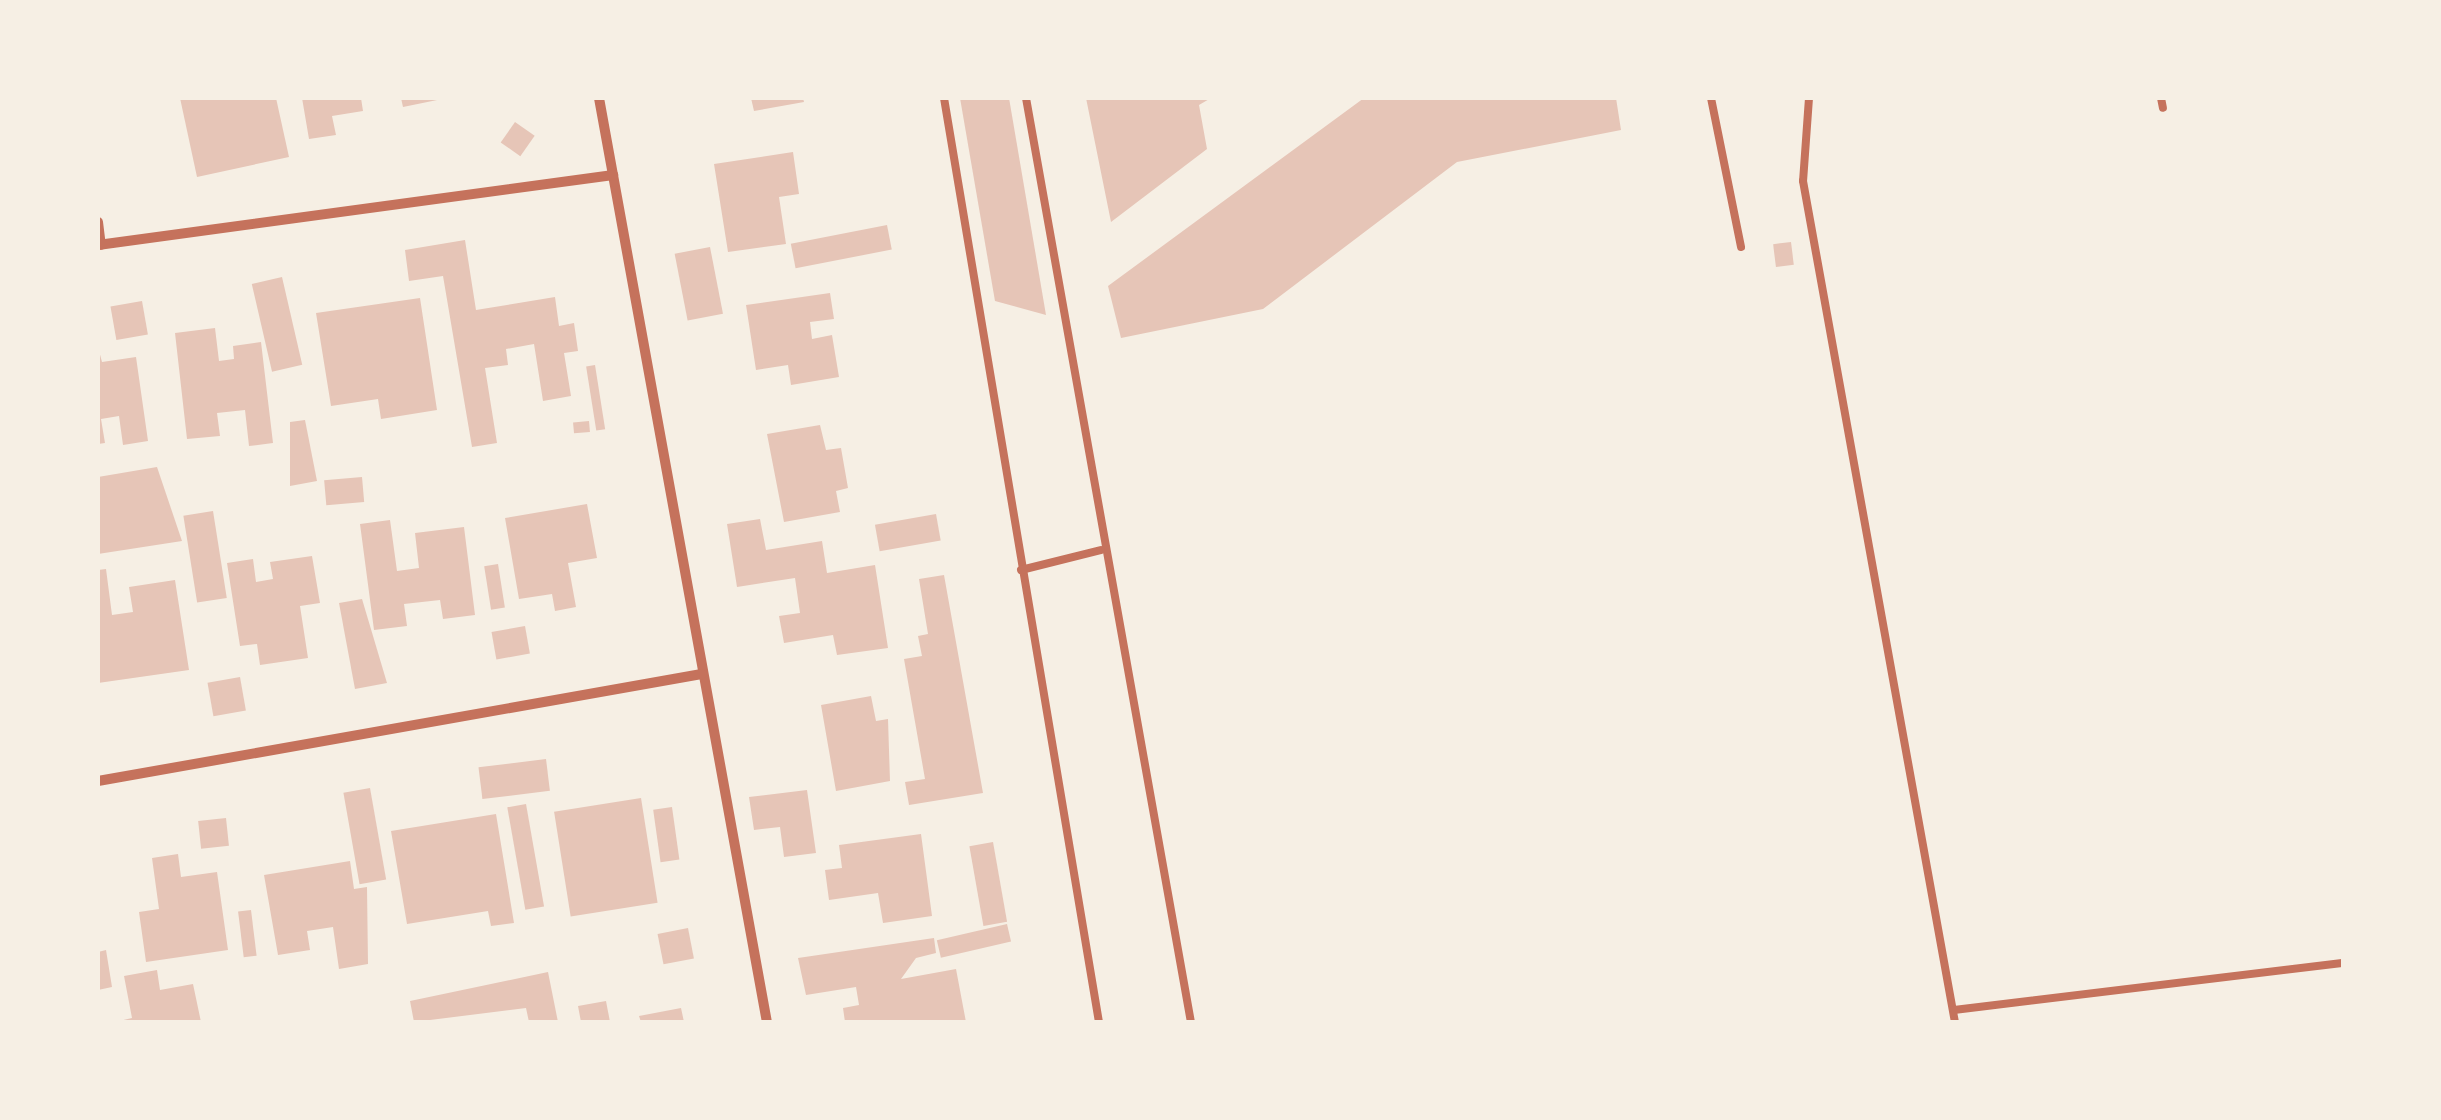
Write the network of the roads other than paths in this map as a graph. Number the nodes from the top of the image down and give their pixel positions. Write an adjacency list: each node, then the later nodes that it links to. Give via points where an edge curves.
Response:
1 (600, 98): 6 (street)
2 (944, 98): 11 (lane)
3 (1026, 98): 10 (lane)
4 (1711, 98): 9 (lane)
5 (1809, 98): 15 (lane, via 1803,180)
6 (613, 175): 8 (street); 12 (street)
7 (98, 222): 8 (street)
8 (100, 245)
9 (1741, 247)
10 (1101, 550): 11 (lane); 18 (lane)
11 (1021, 570): 17 (lane)
12 (702, 674): 13 (street); 16 (street)
13 (98, 782)
14 (2344, 963): 15 (lane)
15 (1954, 1010): 19 (lane)
16 (767, 1022)
17 (1099, 1022)
18 (1191, 1022)
19 (1956, 1022)

